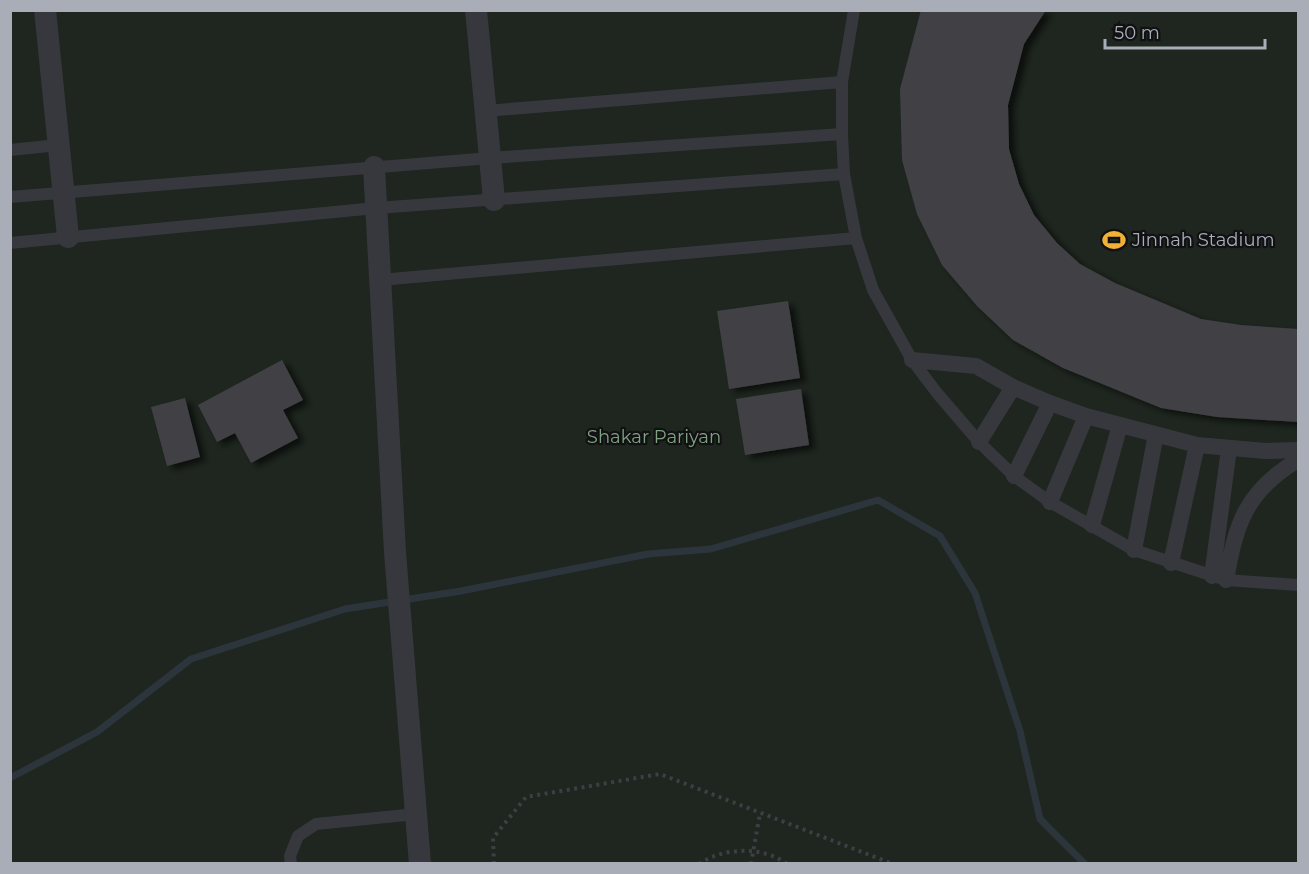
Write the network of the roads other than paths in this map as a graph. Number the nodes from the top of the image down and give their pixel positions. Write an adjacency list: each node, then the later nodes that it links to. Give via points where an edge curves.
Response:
1 (45, 10): 7 (street)
2 (476, 10): 5 (street)
3 (854, 10): 4 (lane)
4 (842, 82): 5 (lane); 6 (lane)
5 (485, 111): 9 (street)
6 (842, 134): 9 (lane); 11 (lane)
7 (58, 145): 8 (lane); 12 (street)
8 (10, 150)
9 (490, 158): 10 (lane); 14 (street)
10 (374, 167): 12 (lane); 15 (street)
11 (844, 174): 14 (lane); 17 (lane)
12 (62, 191): 13 (lane); 16 (street)
13 (10, 196)
14 (494, 200): 15 (lane)
15 (376, 208): 16 (lane); 19 (street)
16 (68, 237): 18 (lane)
17 (855, 238): 19 (lane); 20 (lane, via 873,290)
18 (10, 243)
19 (380, 280): 38 (street, via 395,552)
20 (912, 360): 21 (street, via 976,366); 26 (lane)
21 (1013, 387): 22 (street); 26 (street)
22 (1050, 404): 23 (street); 31 (street)
23 (1086, 416): 24 (street); 32 (street)
24 (1120, 425): 25 (street); 33 (street)
25 (1156, 434): 27 (street); 34 (street)
26 (979, 442): 31 (lane)
27 (1197, 445): 28 (street); 35 (street)
28 (1229, 449): 29 (street); 36 (street)
29 (1299, 450)
30 (1299, 460): 36 (street, via 1259,490 1243,514)
31 (1014, 476): 32 (lane)
32 (1050, 502): 33 (lane)
33 (1092, 525): 34 (lane)
34 (1134, 550): 35 (lane)
35 (1171, 563): 36 (lane)
36 (1219, 578): 37 (lane)
37 (1299, 585)
38 (416, 814): 39 (lane, via 316,824 298,836); 40 (street)
39 (291, 864)
40 (420, 864)

